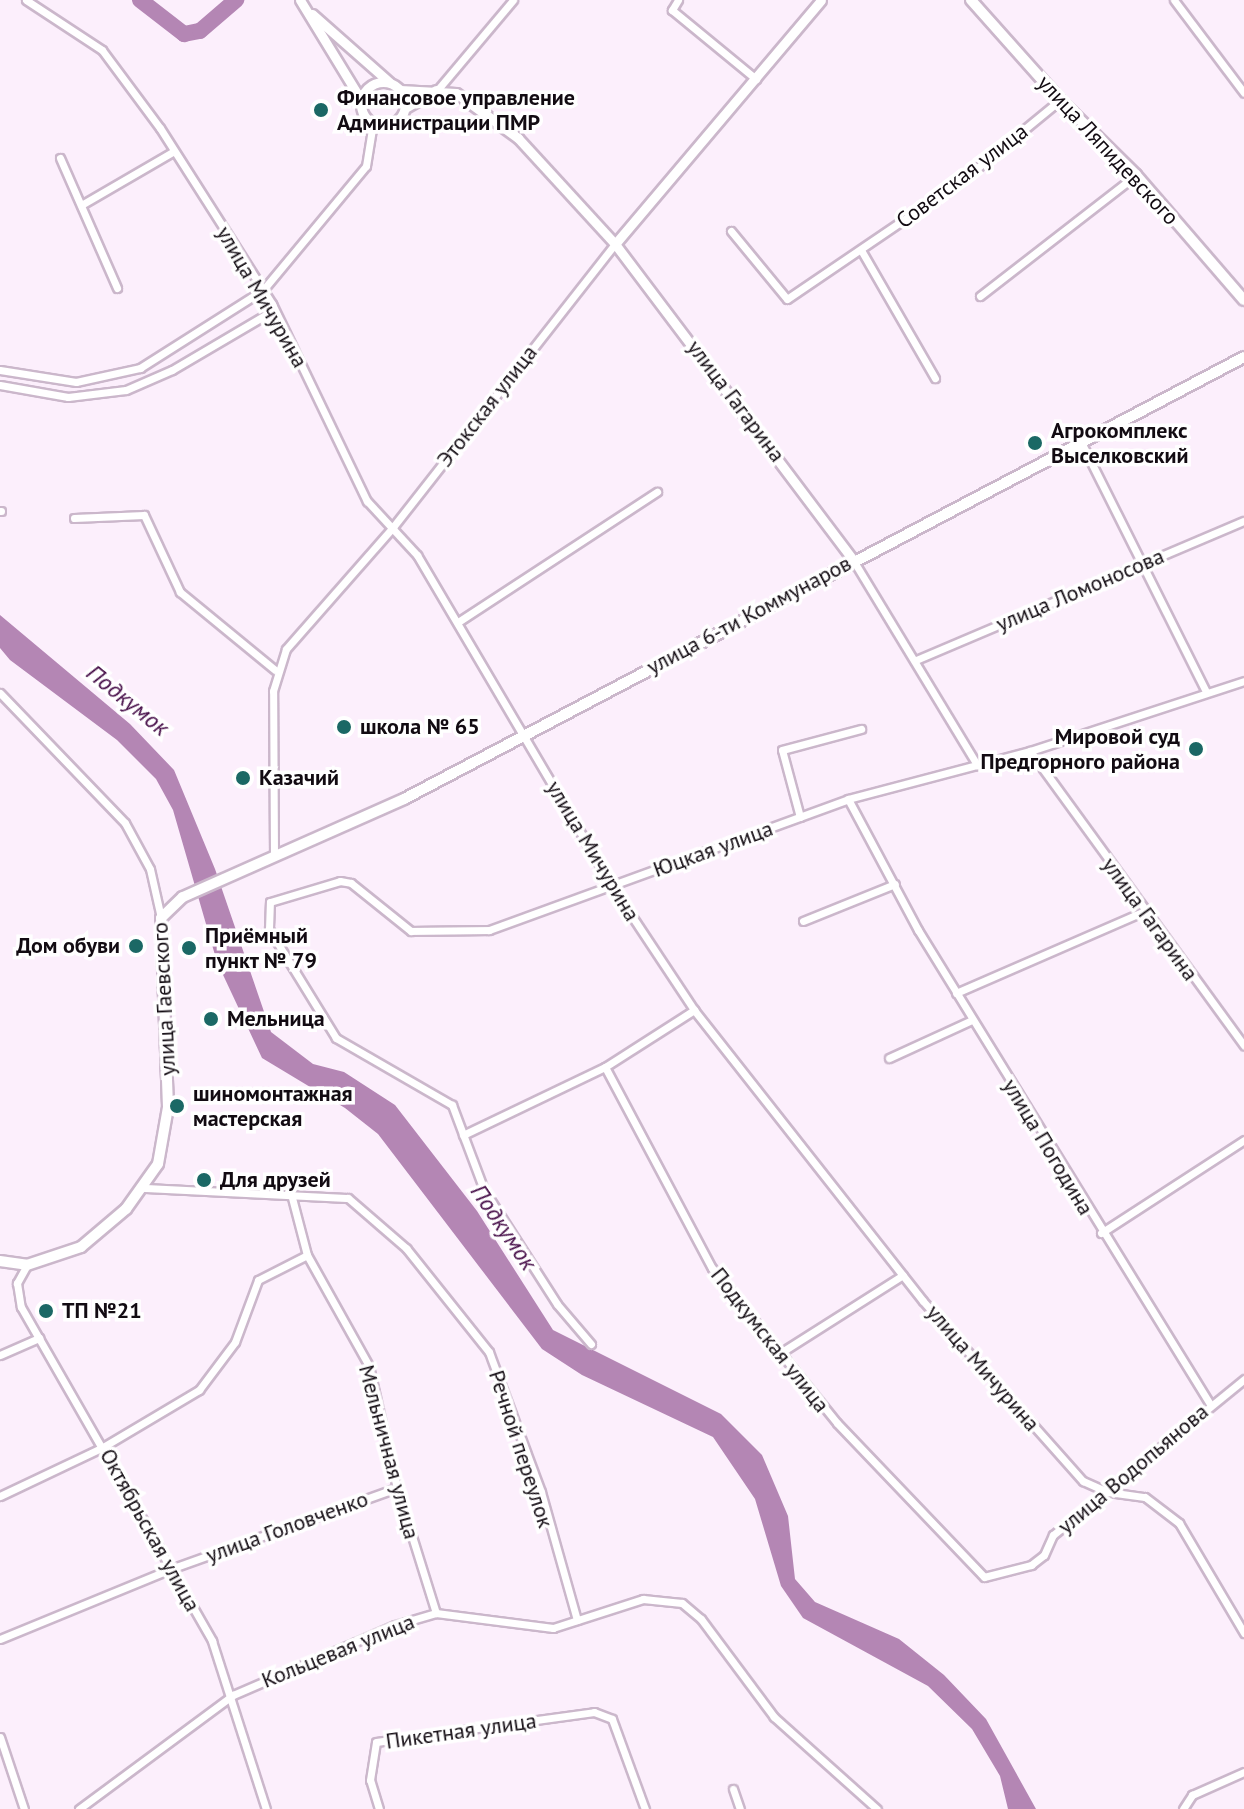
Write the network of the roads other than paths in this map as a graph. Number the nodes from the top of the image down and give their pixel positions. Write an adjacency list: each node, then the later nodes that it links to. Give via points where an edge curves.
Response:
1 (26, 0): 17 (street, улица Мичурина, via 102,50)
2 (513, 0): 10 (street)
3 (678, 0): 8 (street, via 672,10)
4 (821, 0): 8 (street, Этокская улица)
5 (971, 0): 14 (main road, улица Ляпидевского)
6 (1174, 0): 12 (street)
7 (302, 3): 9 (street); 13 (street)
8 (756, 79): 22 (street, Этокская улица)
9 (389, 82): 11 (street); 13 (street, via 371,85)
10 (439, 88): 11 (street, улица Гагарина); 15 (street); 22 (street, улица Гагарина, via 488,113 518,138)
11 (400, 90): 15 (street)
12 (1244, 93)
13 (361, 100): 16 (street)
14 (1060, 100): 19 (main road, улица Ляпидевского); 23 (street, Советская улица, via 965,178)
15 (405, 108): 16 (street, via 393,124)
16 (373, 123): 25 (street, via 366,166)
17 (174, 151): 20 (street); 25 (street, улица Мичурина)
18 (60, 158): 20 (street)
19 (1136, 175): 26 (street); 27 (main road, улица Ляпидевского)
20 (83, 204): 24 (street)
21 (731, 231): 23 (street, Советская улица, via 787,299)
22 (615, 244): 37 (street, Этокская улица); 38 (street, улица Гагарина)
23 (861, 250): 31 (street)
24 (117, 288)
25 (263, 290): 28 (street, улица Мичурина); 30 (street, via 140,368 76,382)
26 (980, 296)
27 (1244, 300)
28 (274, 310): 32 (street, via 172,370 126,390 68,397); 37 (street, улица Мичурина, via 367,501)
29 (1244, 357): 33 (main road, улица 6-ти Коммунаров)
30 (0, 370)
31 (935, 378)
32 (0, 385)
33 (1081, 442): 38 (main road, улица 6-ти Коммунаров); 39 (street)
34 (657, 492): 40 (street)
35 (74, 518): 42 (street, via 144,515 180,592)
36 (1244, 521): 39 (street, улица Ломоносова)
37 (393, 527): 40 (street, улица Мичурина); 42 (street, Этокская улица, via 286,649)
38 (853, 560): 41 (street, улица Гагарина); 47 (main road, улица 6-ти Коммунаров)
39 (1145, 562): 41 (street, улица Ломоносова); 44 (street)
40 (458, 622): 47 (street, улица Мичурина)
41 (916, 660): 49 (street, улица Гагарина)
42 (275, 670): 52 (street, Этокская улица)
43 (1244, 681): 44 (street, Юцкая улица)
44 (1206, 692): 48 (street, Юцкая улица)
45 (0, 693): 56 (street, улица Гаевского, via 125,823 150,869)
46 (861, 729): 51 (street, Юцкая улица, via 782,750)
47 (525, 736): 52 (main road, улица 6-ти Коммунаров, via 404,799); 54 (street, улица Мичурина)
48 (1030, 751): 49 (street, Юцкая улица); 55 (street, улица Гагарина)
49 (977, 765): 50 (street, Юцкая улица)
50 (848, 799): 51 (street, Юцкая улица); 53 (street, улица Погодина)
51 (800, 817): 54 (street, Юцкая улица)
52 (274, 856): 56 (main road, улица 6-ти Коммунаров, via 183,897)
53 (895, 884): 57 (street); 58 (street, улица Погодина)
54 (612, 886): 59 (street, улица Мичурина); 64 (street, Юцкая улица, via 489,930 411,931 351,883 340,881 270,902 269,929 336,1038 452,1105)
55 (1145, 911): 58 (street); 61 (street, улица Гагарина)
56 (161, 918): 66 (main road, улица Гаевского, via 168,1107 158,1164)
57 (803, 921)
58 (956, 993): 60 (street, улица Погодина)
59 (694, 1010): 63 (street); 72 (street, улица Мичурина)
60 (972, 1020): 62 (street); 68 (street, улица Погодина)
61 (1244, 1046)
62 (889, 1058)
63 (605, 1067): 64 (street); 76 (street, Подкумская улица, via 712,1268)
64 (463, 1135): 74 (street, via 484,1190 557,1304)
65 (1244, 1140): 68 (street)
66 (144, 1188): 67 (street, Речной переулок); 71 (main road, улица Гаевского, via 81,1247)
67 (292, 1198): 69 (street, Мельничная улица); 86 (street, Речной переулок, via 348,1198 406,1248 489,1352 541,1492)
68 (1101, 1233): 78 (street, улица Погодина)
69 (307, 1255): 79 (street, via 258,1280 235,1342 199,1390); 80 (street, Мельничная улица, via 369,1366)
70 (0, 1261): 71 (main road, улица Гаевского)
71 (27, 1265): 73 (street, Октябрьская улица, via 17,1283 21,1307)
72 (903, 1275): 76 (street); 81 (street, улица Мичурина, via 1083,1481)
73 (39, 1338): 75 (street); 79 (street, Октябрьская улица)
74 (591, 1344)
75 (0, 1355)
76 (777, 1355): 84 (street, Подкумская улица, via 910,1505)
77 (1244, 1379): 78 (street, улица Водопьянова)
78 (1210, 1404): 81 (street, улица Водопьянова)
79 (103, 1447): 82 (street); 83 (street, Октябрьская улица)
80 (397, 1488): 83 (street, улица Головченко); 85 (street, Мельничная улица)
81 (1108, 1492): 84 (street, улица Водопьянова, via 1053,1535 1044,1555 1031,1565); 87 (street, улица Мичурина, via 1145,1497 1179,1523)
82 (0, 1496)
83 (173, 1568): 88 (street, улица Головченко); 89 (street, Октябрьская улица, via 212,1641)
84 (984, 1577)
85 (436, 1613): 86 (street, Кольцевая улица, via 553,1628); 89 (street, Кольцевая улица, via 329,1651)
86 (577, 1620): 99 (street, Кольцевая улица, via 643,1599 682,1603 701,1619 774,1717)
87 (1244, 1633)
88 (0, 1639)
89 (233, 1695): 94 (street, Кольцевая улица); 95 (street, Октябрьская улица)
90 (0, 1737): 93 (street)
91 (1244, 1772): 100 (street, via 1192,1795)
92 (733, 1789): 98 (street)
93 (24, 1809)
94 (79, 1809)
95 (266, 1809)
96 (379, 1809): 97 (street, Пикетная улица, via 370,1780 376,1742 594,1712 612,1719)
97 (645, 1809)
98 (740, 1809)
99 (877, 1809)
100 (1183, 1809)

